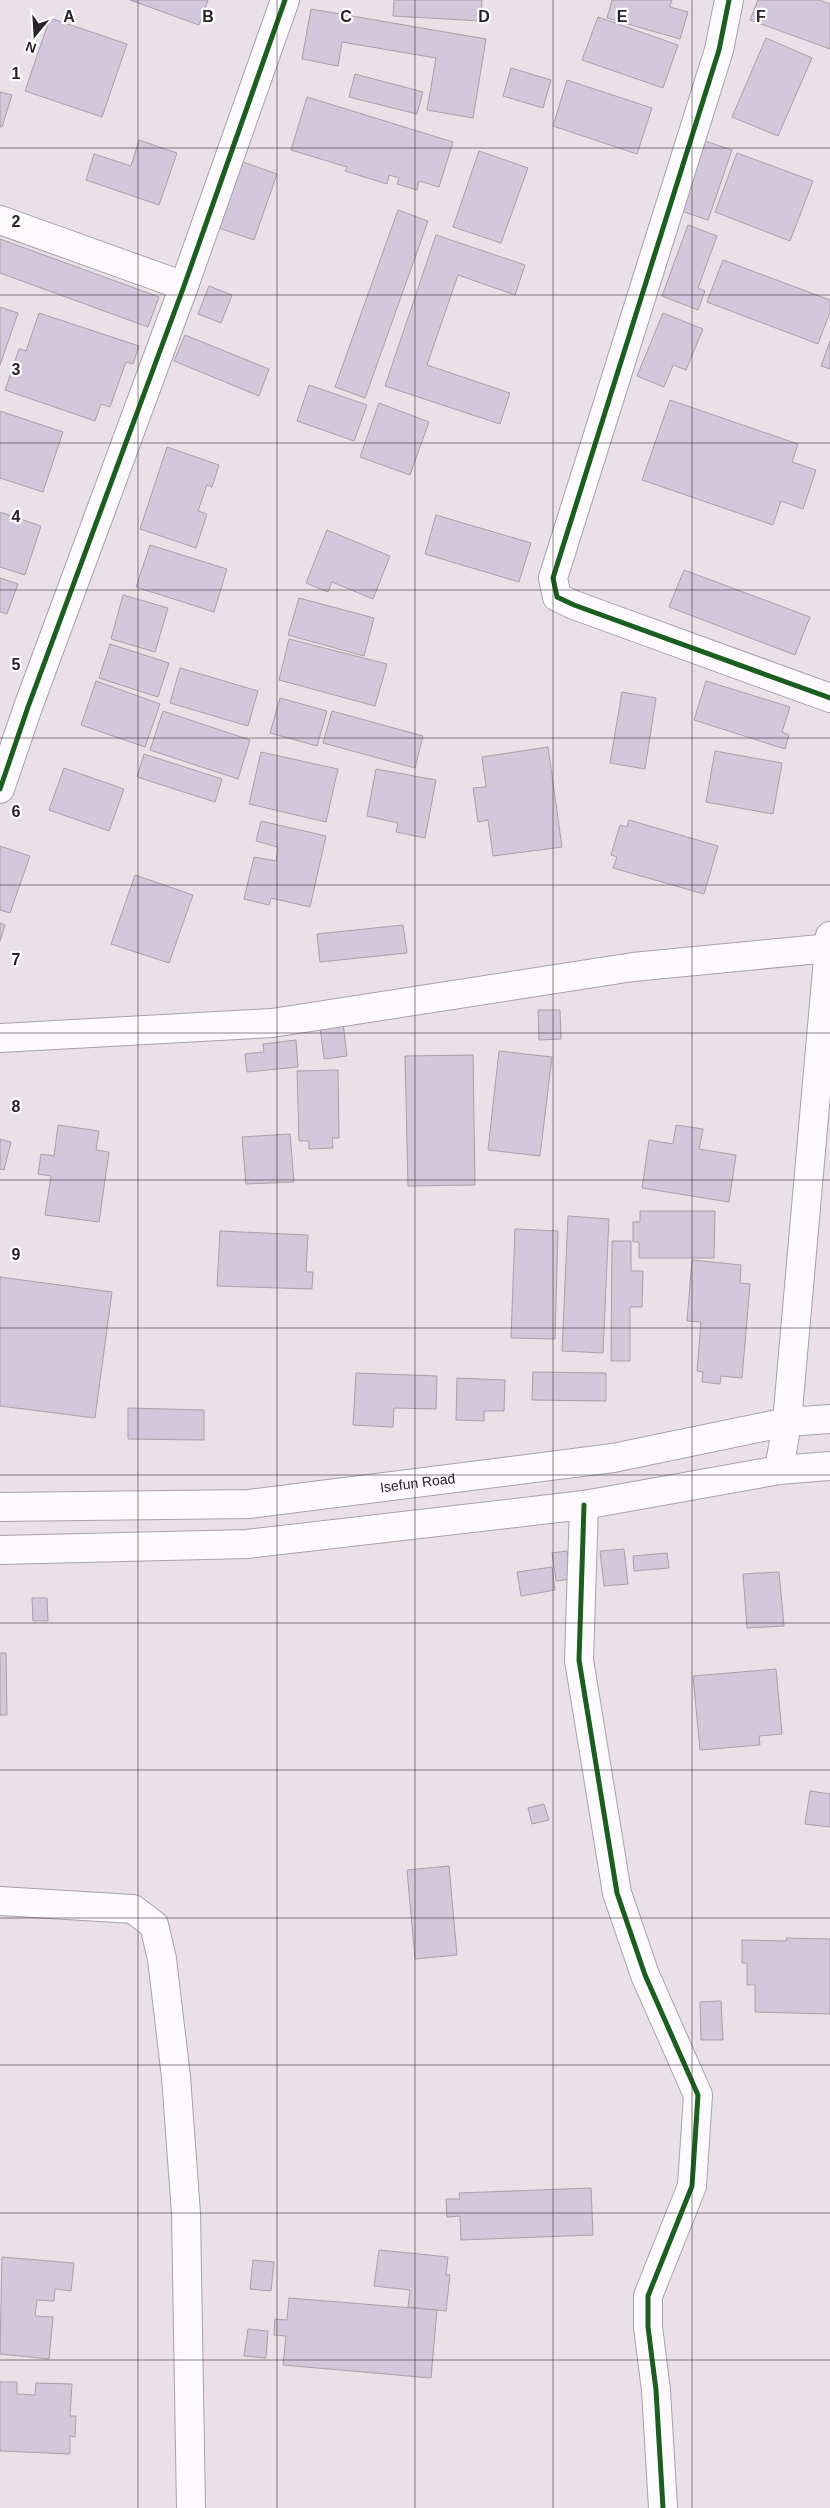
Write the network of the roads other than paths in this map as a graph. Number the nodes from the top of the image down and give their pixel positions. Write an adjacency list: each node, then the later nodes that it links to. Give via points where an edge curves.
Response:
1 (284, 0): 4 (street)
2 (729, 0): 5 (street, via 719,50 553,578 556,596 574,605)
3 (0, 220): 4 (street)
4 (184, 286): 6 (street)
5 (830, 698)
6 (0, 788)
7 (830, 936): 8 (street)
8 (830, 948): 9 (street, via 633,967 272,1023); 11 (street)
9 (0, 1038)
10 (830, 1419): 11 (street, Isefun Road)
11 (787, 1422): 13 (street); 15 (street, Isefun Road, via 613,1458 248,1504)
12 (830, 1466): 13 (street)
13 (779, 1470): 14 (street)
14 (584, 1504): 16 (street, via 247,1544); 19 (street, via 580,1660 617,1892 645,1975 698,2095 692,2186 648,2296)
15 (0, 1508)
16 (0, 1550)
17 (0, 1901): 18 (street, via 133,1909 154,1925 162,1959 176,2077 186,2213)
18 (191, 2508)
19 (663, 2508)

